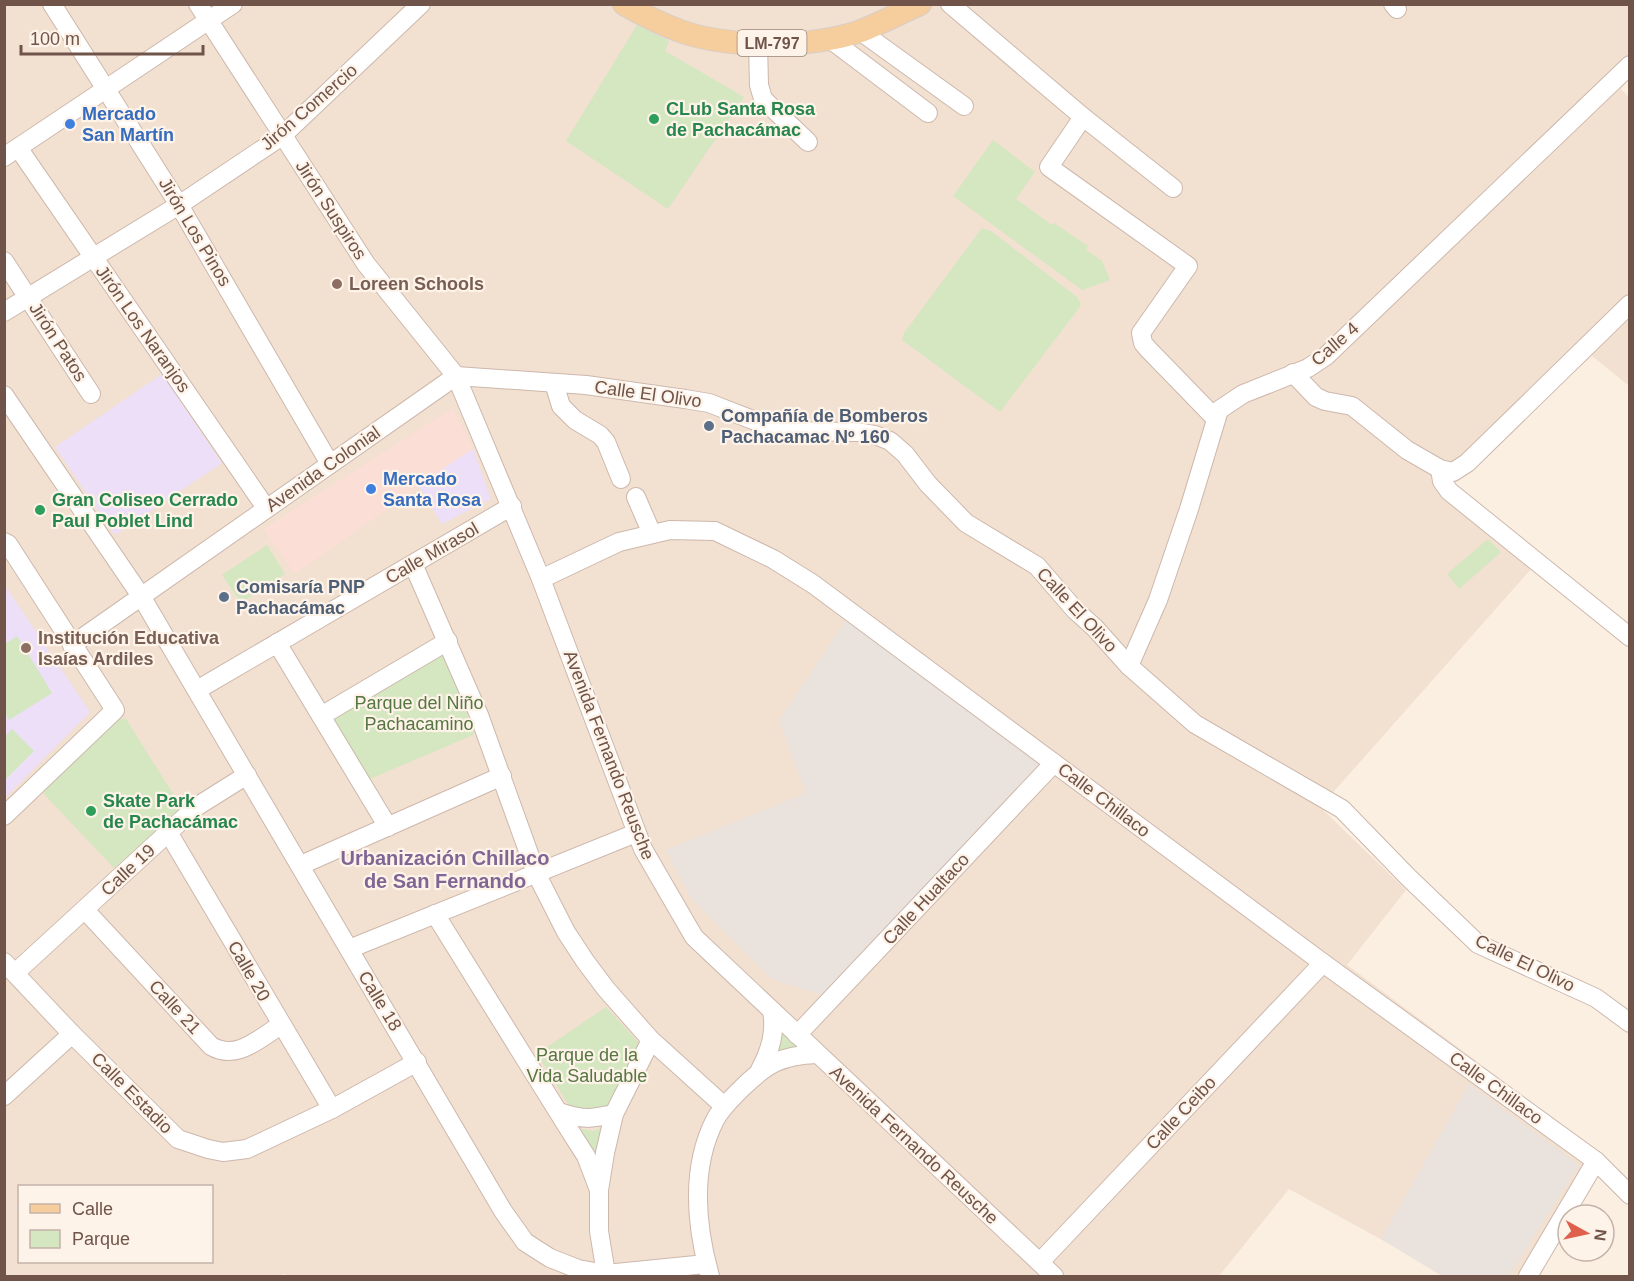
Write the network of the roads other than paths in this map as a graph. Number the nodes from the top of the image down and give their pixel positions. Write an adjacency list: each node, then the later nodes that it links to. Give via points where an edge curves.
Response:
1 (52, 4): 13 (street, Jirón Los Pinos)
2 (198, 4): 8 (street, Jirón Suspiros)
3 (233, 4): 8 (street)
4 (421, 4): 17 (street, Jirón Comercio)
5 (624, 4): 11 (main road, LM-797, via 683,32 718,41)
6 (920, 4): 9 (main road, LM-797)
7 (950, 4): 16 (street)
8 (209, 21): 13 (street); 17 (street, Jirón Suspiros)
9 (860, 31): 10 (main road, LM-797); 14 (street)
10 (830, 39): 11 (main road, LM-797); 15 (street)
11 (758, 43): 18 (street, via 763,99)
12 (1629, 65): 27 (street, Calle 4, via 1326,356)
13 (105, 89): 19 (street); 21 (street, Jirón Los Pinos)
14 (964, 106)
15 (928, 113)
16 (1083, 117): 20 (street); 32 (street, via 1049,167 1188,266 1141,333 1148,349)
17 (282, 136): 21 (street, Jirón Comercio); 28 (street, Jirón Suspiros, via 366,264)
18 (808, 142)
19 (12, 153): 22 (street, Jirón Los Naranjos)
20 (1173, 188)
21 (179, 204): 22 (street, Jirón Comercio); 33 (street, Jirón Los Pinos)
22 (94, 257): 24 (street, Jirón Comercio); 38 (street, Jirón Los Naranjos)
23 (4, 261): 24 (street, Jirón Patos)
24 (28, 297): 26 (street, Jirón Comercio); 30 (street, Jirón Patos)
25 (1629, 304): 34 (street, via 1467,463 1453,472)
26 (4, 312)
27 (1293, 373): 32 (street, Calle 4, via 1243,394 1219,410); 34 (street, via 1316,397 1352,406 1407,450)
28 (456, 376): 29 (street, Calle El Olivo); 33 (street, Avenida Colonial); 37 (street, Avenida Fernando Reusche)
29 (554, 383): 35 (street, via 561,406 606,442); 48 (street, Calle El Olivo, via 709,403 791,431 858,432 890,441 966,523 1037,566)
30 (91, 394)
31 (4, 395): 43 (street, Calle 18)
32 (1216, 419): 48 (street, Calle 4, via 1158,600)
33 (330, 464): 38 (street, Avenida Colonial)
34 (1440, 469): 44 (street, via 1449,491)
35 (621, 479)
36 (636, 497): 39 (street)
37 (512, 506): 41 (street, Calle Mirasol); 42 (street, Avenida Fernando Reusche)
38 (266, 508): 43 (street, Avenida Colonial)
39 (652, 534): 42 (street, Calle Chillaco, via 619,542); 51 (street, Calle Chillaco, via 670,530 715,531 773,559 813,584)
40 (4, 542): 47 (street)
41 (413, 564): 45 (street); 46 (street, Calle Mirasol)
42 (541, 579): 57 (street, Avenida Fernando Reusche)
43 (141, 596): 47 (street, Avenida Colonial); 49 (street, Calle 18)
44 (1629, 637)
45 (448, 641): 50 (street); 53 (street)
46 (278, 644): 49 (street, Calle Mirasol); 50 (street)
47 (72, 645): 54 (street, via 115,710)
48 (1129, 666): 66 (street, Calle El Olivo, via 1195,724 1342,809 1478,944 1596,998)
49 (197, 690): 52 (street, Calle 18)
50 (321, 716): 55 (street)
51 (1054, 763): 63 (street, Calle Chillaco); 69 (street, Calle Hualtaco)
52 (248, 775): 56 (street, Calle 19, via 196,807); 58 (street, Calle 18)
53 (502, 776): 55 (street); 59 (street)
54 (4, 816)
55 (388, 827): 58 (street)
56 (168, 832): 60 (street, Calle 19); 67 (street, Calle 20)
57 (636, 833): 59 (street); 65 (street, Avenida Fernando Reusche, via 694,937)
58 (301, 865): 62 (street, Calle 18)
59 (536, 873): 61 (street); 70 (street, via 585,961)
60 (84, 910): 64 (street, Calle 19); 67 (street, Calle 21, via 211,1046 221,1052 243,1048)
61 (435, 915): 62 (street); 77 (street)
62 (349, 950): 72 (street, Calle 18)
63 (1323, 963): 79 (street, Calle Chillaco); 82 (street, Calle Ceibo)
64 (10, 968): 68 (street, Calle Estadio)
65 (772, 1011): 69 (street, Avenida Fernando Reusche); 73 (street, via 772,1040)
66 (1629, 1023)
67 (281, 1025): 76 (street, Calle 20)
68 (72, 1034): 74 (street); 76 (street, Calle Estadio, via 178,1139 193,1145 223,1152 247,1149)
69 (797, 1035): 71 (street, Avenida Fernando Reusche)
70 (651, 1040): 75 (street); 78 (street)
71 (817, 1054): 73 (street, via 790,1056); 82 (street, Avenida Fernando Reusche)
72 (417, 1062): 76 (street, Calle Estadio); 84 (street, Calle 18, via 525,1242 550,1258)
73 (760, 1070): 75 (street)
74 (4, 1096)
75 (724, 1106): 83 (street, via 703,1154 698,1180 697,1206)
76 (332, 1109)
77 (559, 1112): 78 (street, via 589,1119); 80 (street, via 586,1156)
78 (614, 1114): 80 (street)
79 (1596, 1161): 81 (street, Calle Chillaco); 86 (street)
80 (600, 1190): 84 (street, via 598,1231)
81 (1629, 1195)
82 (1040, 1262): 85 (street, Avenida Fernando Reusche)
83 (708, 1270): 84 (street, Calle 18)
84 (606, 1274)
85 (1054, 1276)
86 (1528, 1276)

